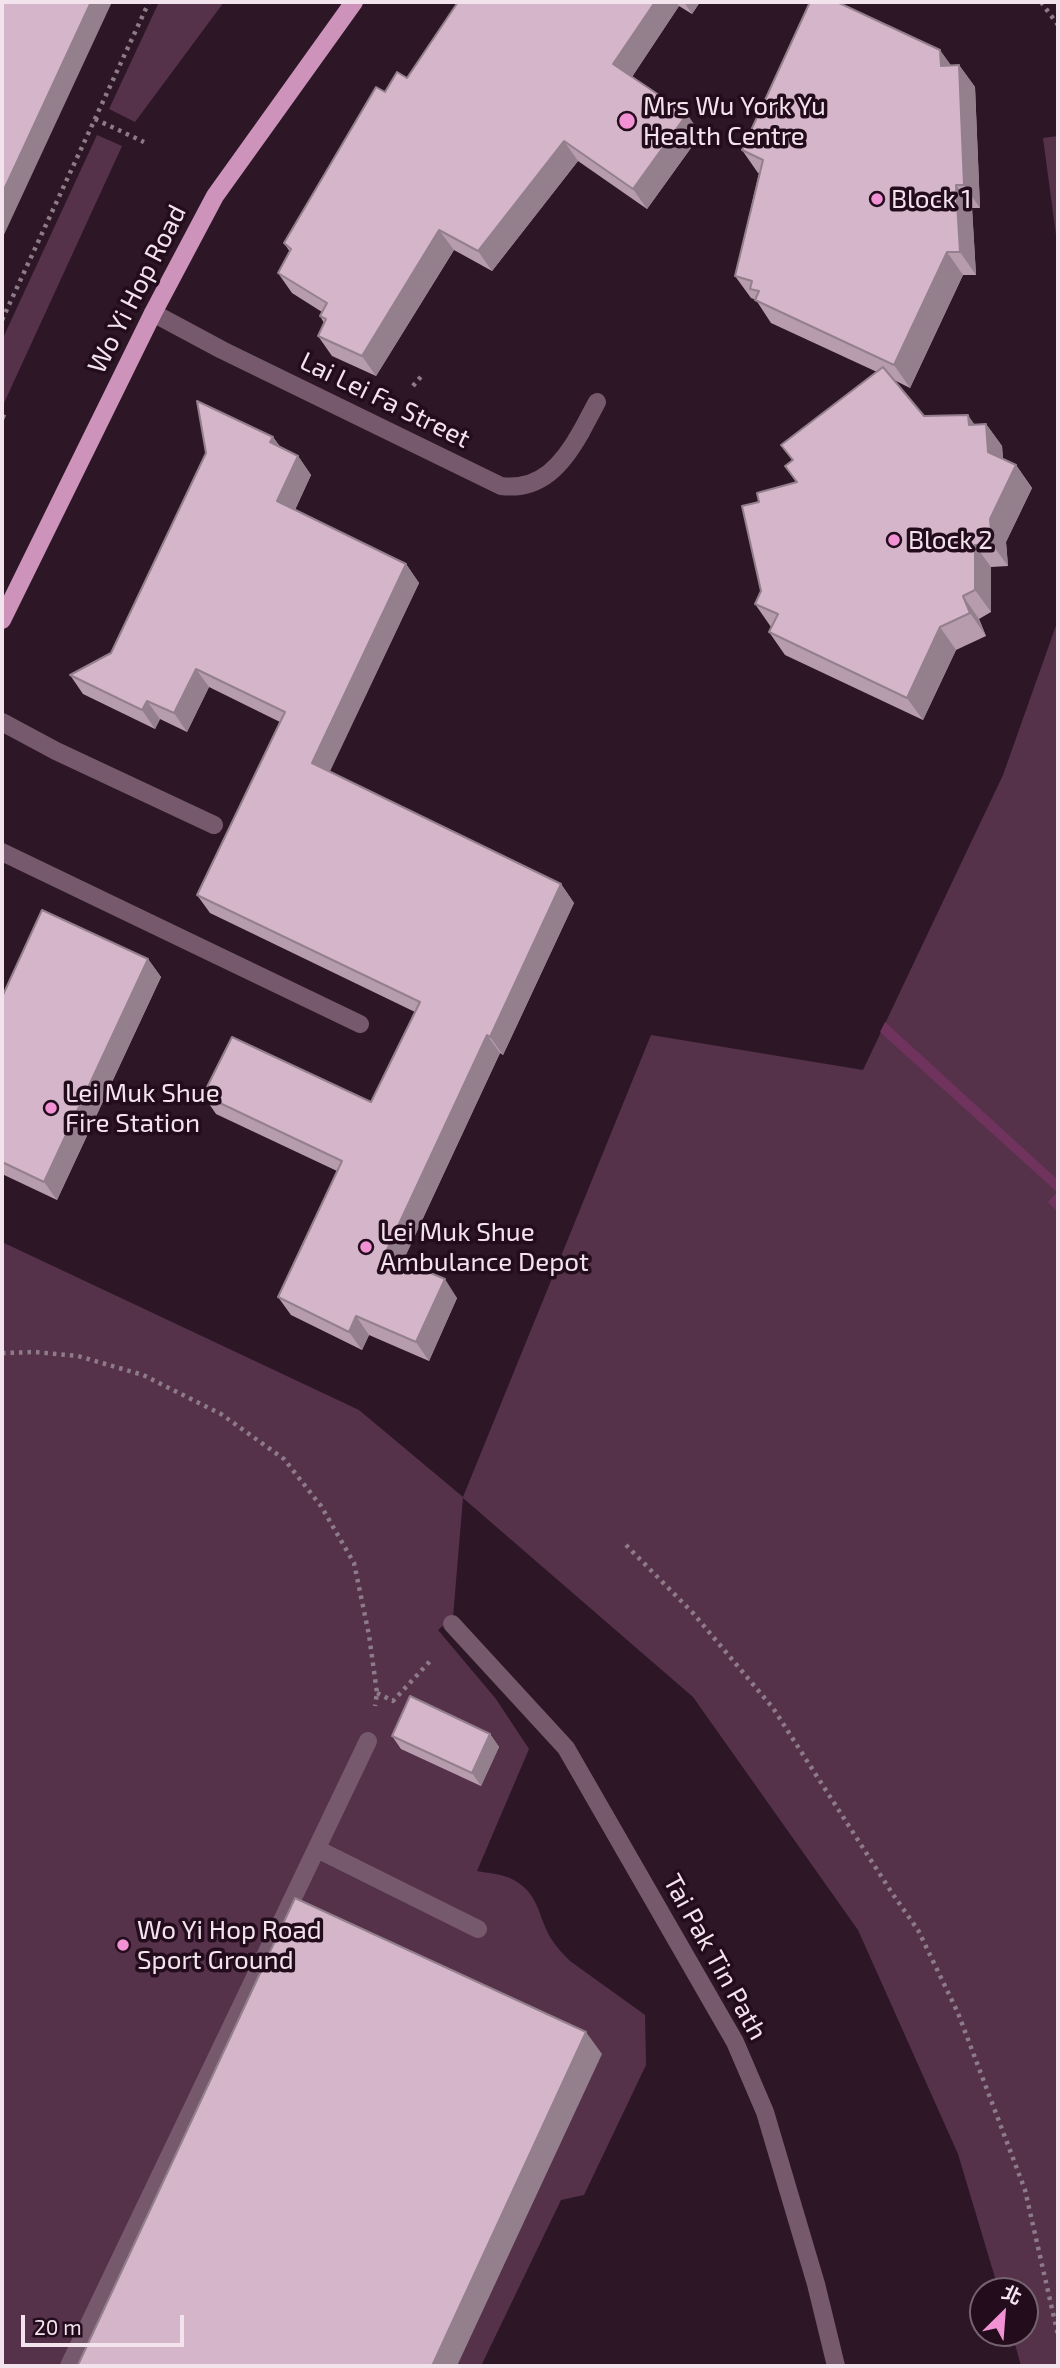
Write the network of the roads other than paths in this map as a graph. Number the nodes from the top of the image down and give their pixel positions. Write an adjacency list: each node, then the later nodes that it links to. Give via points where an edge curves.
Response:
1 (354, 2): 2 (main road, Wo Yi Hop Road, via 215,195)
2 (153, 313): 3 (street, Lai Lei Fa Street, via 501,486 516,488 536,482 555,468 570,451); 4 (main road, Wo Yi Hop Road)
3 (597, 402)
4 (2, 620)
5 (2, 722): 6 (street)
6 (214, 825)
7 (2, 852): 8 (street)
8 (360, 1024)
9 (455, 1627): 14 (street, Tai Pak Tin Path, via 566,1748 736,2042 765,2112)
10 (368, 1741): 11 (street)
11 (317, 1849): 12 (street); 13 (street)
12 (478, 1929)
13 (69, 2366)
14 (836, 2366)

